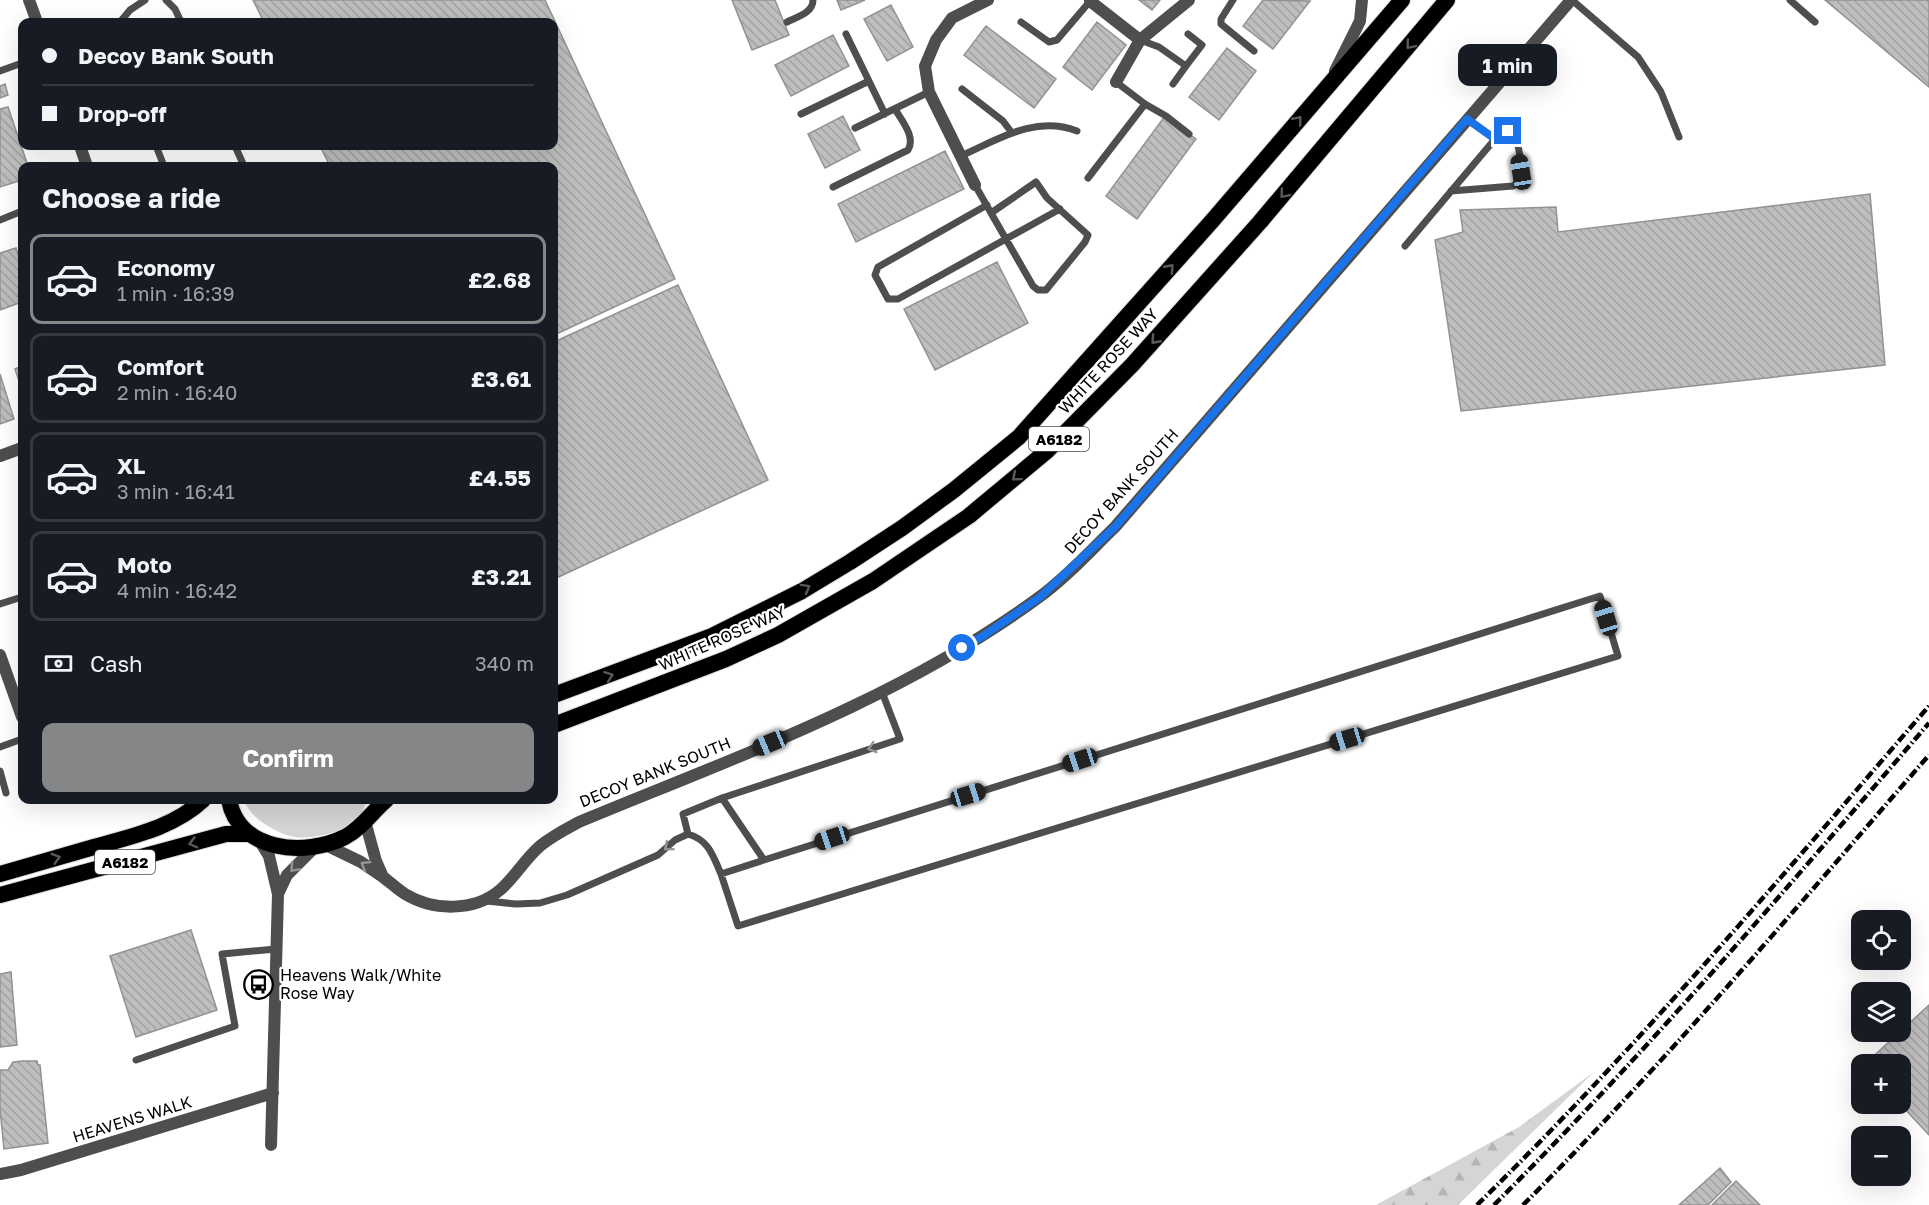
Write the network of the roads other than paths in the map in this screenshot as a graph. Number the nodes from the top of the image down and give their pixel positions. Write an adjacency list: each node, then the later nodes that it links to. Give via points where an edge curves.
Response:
1 (30, 0): 14 (street)
2 (145, 0): 15 (lane)
3 (166, 0): 16 (lane)
4 (813, 0): 17 (lane, via 810,10)
5 (988, 0): 32 (street, via 952,18 936,40 925,66)
6 (1189, 0): 22 (street)
7 (1233, 0): 23 (lane, via 1221,24)
8 (1362, 0): 30 (street, via 1360,21)
9 (1402, 0): 30 (highway, WHITE ROSE WAY / A6182)
10 (1448, 0): 64 (highway, WHITE ROSE WAY / A6182, one-way to 64, via 1260,222 1132,365 1048,450 969,516 873,581 778,635)
11 (1572, 0): 37 (street, DECOY BANK SOUTH); 42 (lane, via 1638,57 1661,92)
12 (1790, 0): 19 (lane)
13 (1090, 1): 18 (lane, via 1054,42); 22 (street)
14 (36, 18)
15 (123, 18)
16 (179, 18)
17 (787, 22)
18 (1021, 22)
19 (1815, 22)
20 (846, 34): 27 (lane)
21 (1188, 34): 25 (lane, via 1202,45)
22 (1140, 40): 25 (lane, via 1159,47); 28 (street)
23 (1254, 51)
24 (18, 64): 26 (lane)
25 (1186, 66): 29 (lane)
26 (0, 71)
27 (869, 81): 35 (lane); 36 (lane)
28 (1116, 82): 33 (lane)
29 (1173, 84)
30 (1328, 85): 62 (highway, WHITE ROSE WAY / A6182, one-way to 30, via 712,636 792,596 850,562 954,490 1019,437)
31 (962, 89): 40 (lane, via 1003,121)
32 (929, 92): 34 (lane); 44 (street)
33 (1144, 104): 41 (lane); 45 (lane)
34 (895, 109): 36 (lane); 47 (lane, via 911,138 908,150)
35 (801, 114)
36 (885, 114): 38 (lane)
37 (1467, 119): 43 (lane); 61 (street, DECOY BANK SOUTH, via 1115,527 1040,597 983,636)
38 (855, 128)
39 (1077, 131): 40 (lane, via 1038,126)
40 (1012, 133): 44 (lane)
41 (1189, 134)
42 (1679, 137)
43 (1495, 139): 48 (lane); 48 (lane, via 1505,131 1515,135 1520,181 1513,186)
44 (961, 156): 46 (street)
45 (1088, 177)
46 (975, 185): 49 (lane)
47 (833, 187)
48 (1451, 191): 55 (lane)
49 (987, 205): 52 (lane); 54 (lane, via 878,267 875,275 884,295 898,299)
50 (1060, 209): 52 (lane, via 1036,182); 54 (lane); 54 (lane, via 1088,235 1046,290 1033,286)
51 (18, 213): 53 (lane)
52 (991, 213): 54 (lane)
53 (0, 220)
54 (1006, 240)
55 (1405, 246)
56 (18, 449): 57 (street)
57 (0, 456)
58 (18, 598): 59 (lane)
59 (0, 604)
60 (0, 657): 63 (street)
61 (882, 692): 69 (lane, one-way to 69, via 900,739); 82 (street, DECOY BANK SOUTH, via 579,822 538,848)
62 (558, 694)
63 (18, 706)
64 (558, 723)
65 (18, 740): 66 (lane)
66 (0, 747)
67 (0, 771): 68 (lane)
68 (6, 793)
69 (722, 798): 73 (lane, via 683,814); 76 (lane)
70 (198, 804): 77 (highway, A6182, one-way to 70, via 167,824)
71 (231, 804): 74 (highway, via 237,818)
72 (377, 807): 75 (highway, via 346,836); 79 (street, via 376,861)
73 (688, 834): 78 (lane, via 699,837 712,852); 82 (lane, one-way to 82, via 658,855 567,895 540,903)
74 (254, 836): 75 (highway, via 291,849); 80 (street, via 269,856); 81 (highway, A6182, one-way to 81, via 226,834)
75 (321, 846): 79 (street, one-way to 75, via 361,862); 80 (street, one-way to 80, via 287,875)
76 (764, 860): 78 (lane); 78 (lane, via 1599,596 1618,656 738,926)
77 (0, 874)
78 (721, 874)
79 (383, 877): 82 (street, via 424,902 472,906)
80 (278, 894): 83 (street)
81 (0, 896)
82 (485, 901)
83 (276, 949): 84 (lane, via 222,954 235,1026); 85 (street)
84 (136, 1060)
85 (273, 1094): 86 (street); 87 (street, HEAVENS WALK)
86 (271, 1145)
87 (0, 1174)

